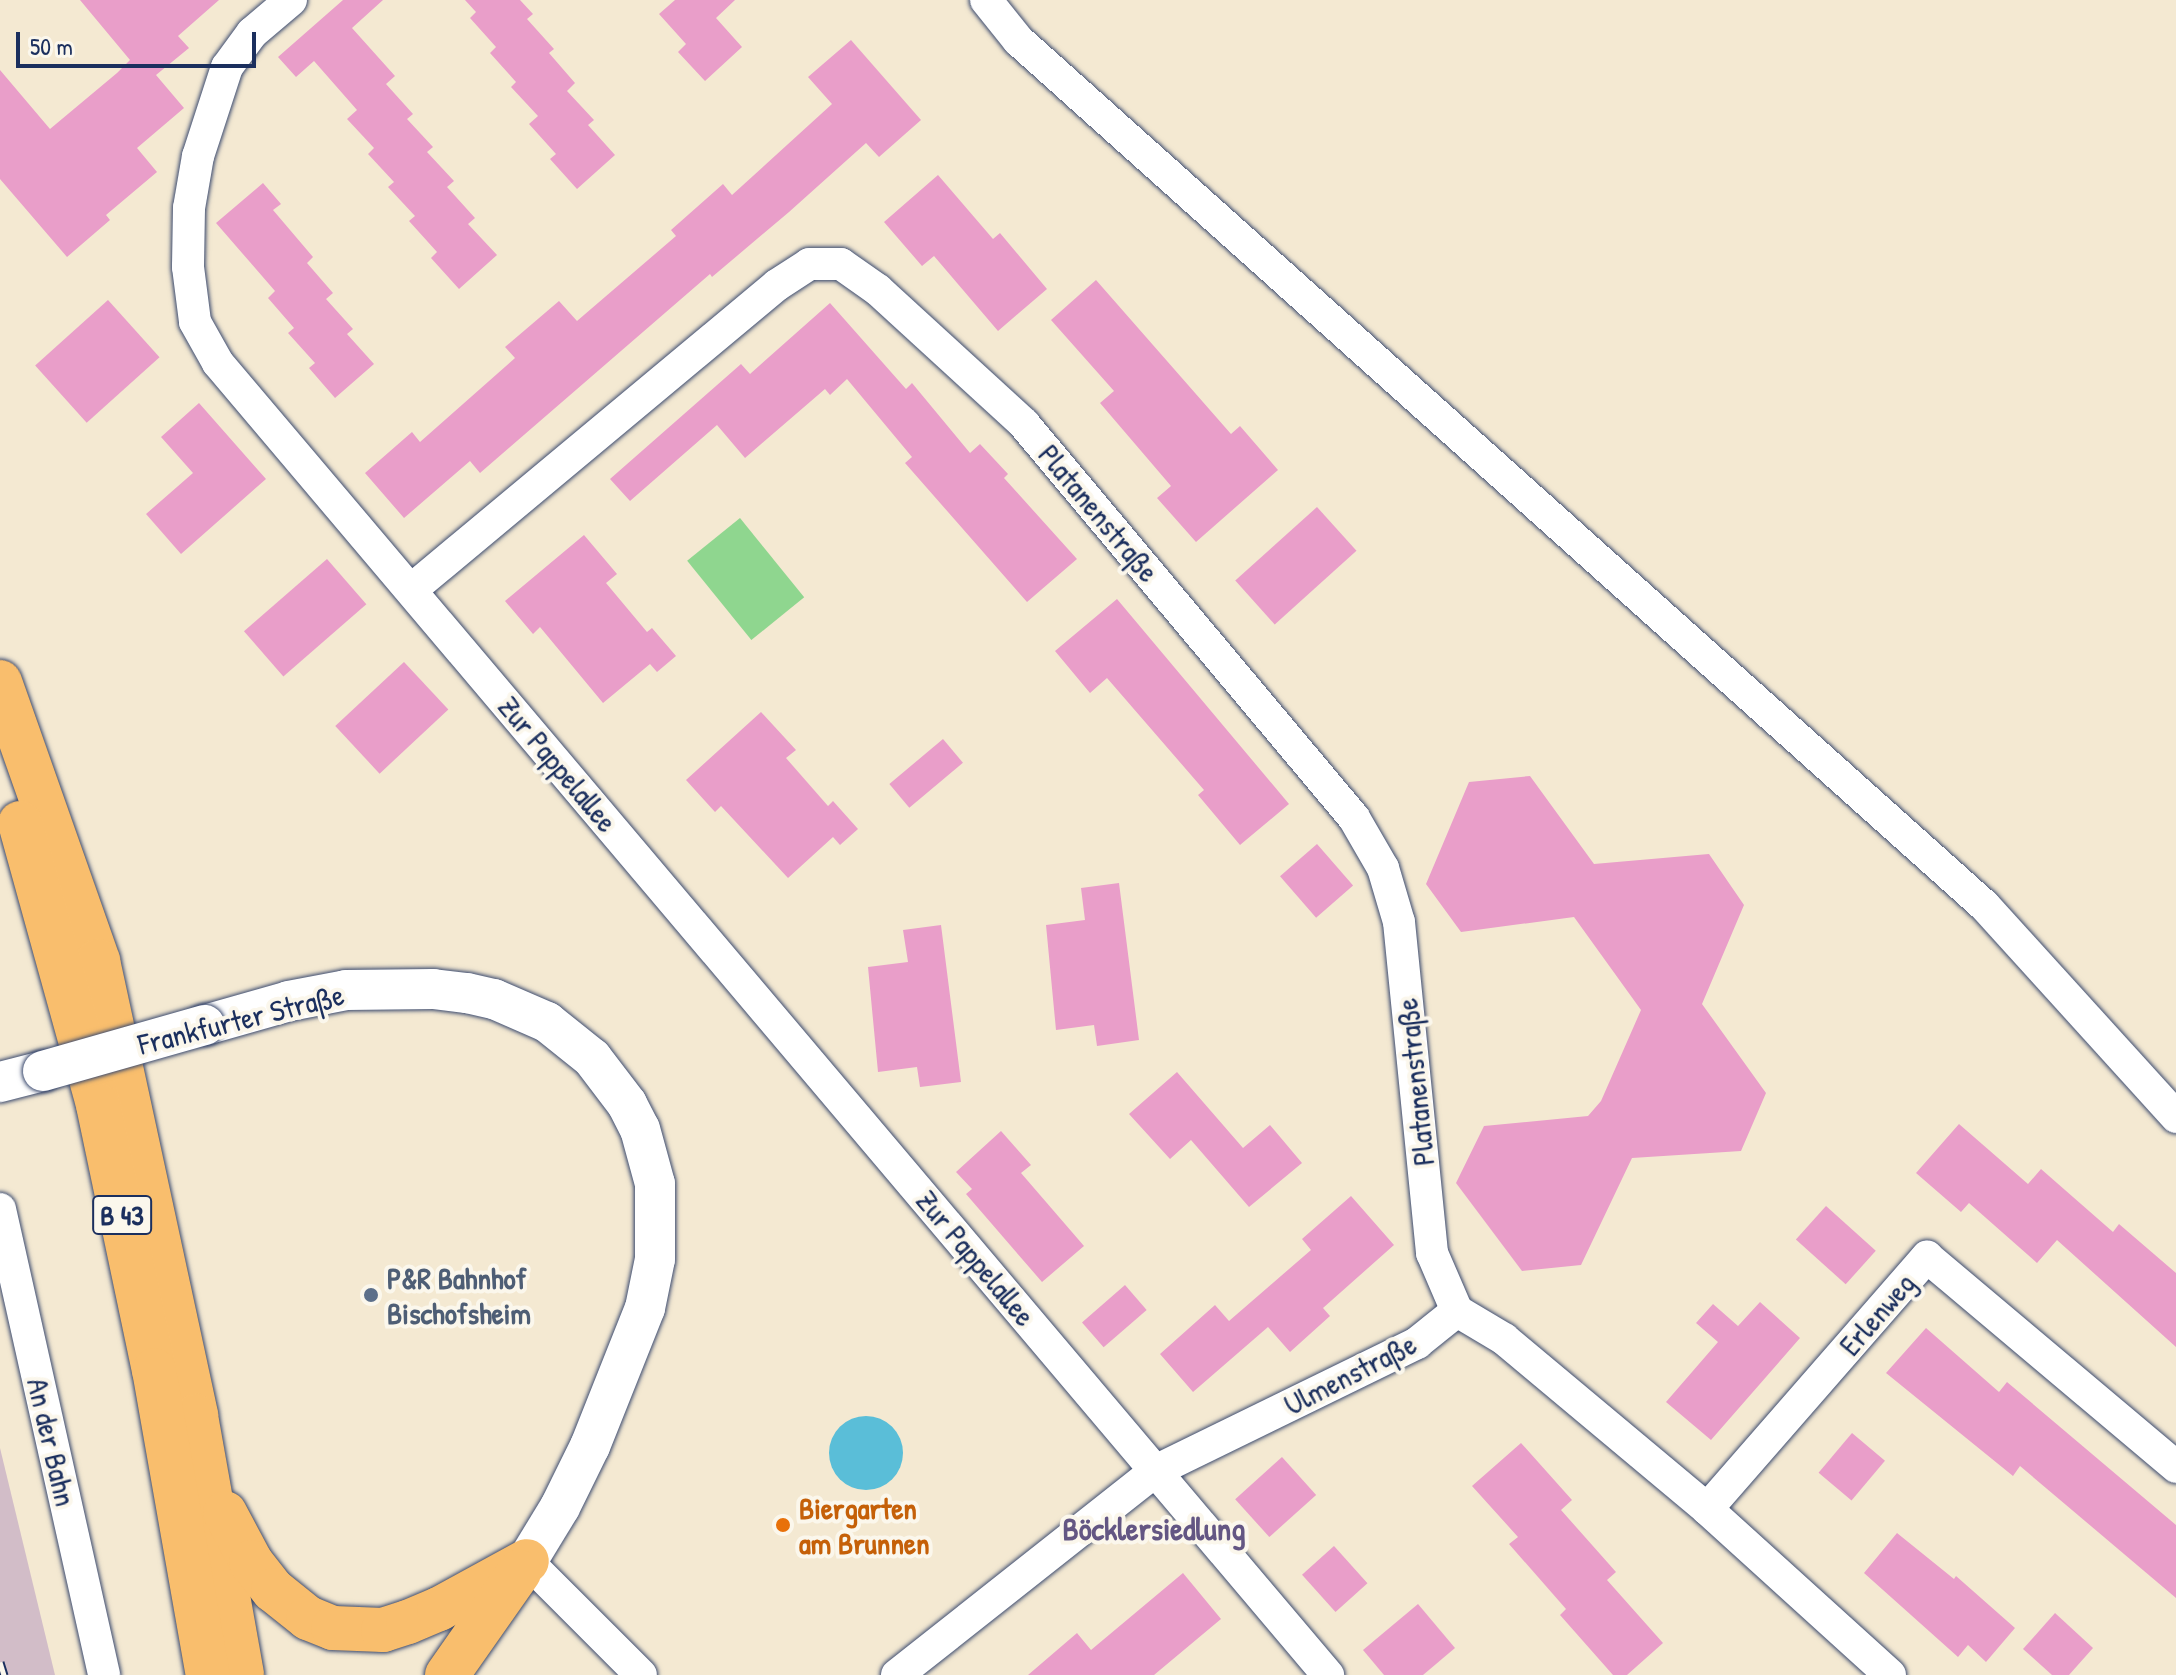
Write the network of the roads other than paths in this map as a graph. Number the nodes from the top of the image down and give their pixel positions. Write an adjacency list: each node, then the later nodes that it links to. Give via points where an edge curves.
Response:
1 (291, 0): 3 (street, Zur Pappelallee, via 252,33 227,67 207,126 189,208 188,267 195,322 218,363)
2 (986, 0): 7 (street, via 1018,40 1985,906)
3 (411, 590): 9 (street, Platanenstraße, via 777,285 809,264 841,264 878,290 1024,424 1354,818 1383,868 1399,922 1432,1253); 12 (street, Zur Pappelallee)
4 (0, 682): 10 (highway, B 43, via 98,961)
5 (0, 764): 16 (highway, B 43, via 98,1105 154,1370)
6 (0, 1082): 14 (street, Frankfurter Straße, bridge, via 289,1001 346,990 433,989 494,999 547,1022 581,1049 611,1080 640,1129 655,1184 655,1259 645,1308 596,1433)
7 (2176, 1117)
8 (0, 1209): 15 (street, An der Bahn)
9 (1457, 1311): 12 (street, Ulmenstraße, via 1417,1343); 13 (street, via 1504,1339)
10 (196, 1416): 14 (highway, via 226,1515 251,1562 273,1590 308,1618 333,1628 383,1630 439,1609); 17 (highway, B 43)
11 (2176, 1467): 13 (street, Erlenweg, via 1927,1257)
12 (1155, 1471): 20 (street, Ulmenstraße); 21 (street, Zur Pappelallee)
13 (1707, 1509): 22 (street)
14 (527, 1561): 18 (highway); 19 (street)
15 (104, 1675)
16 (208, 1675)
17 (242, 1675)
18 (447, 1675)
19 (641, 1675)
20 (897, 1675)
21 (1328, 1675)
22 (1890, 1675)

